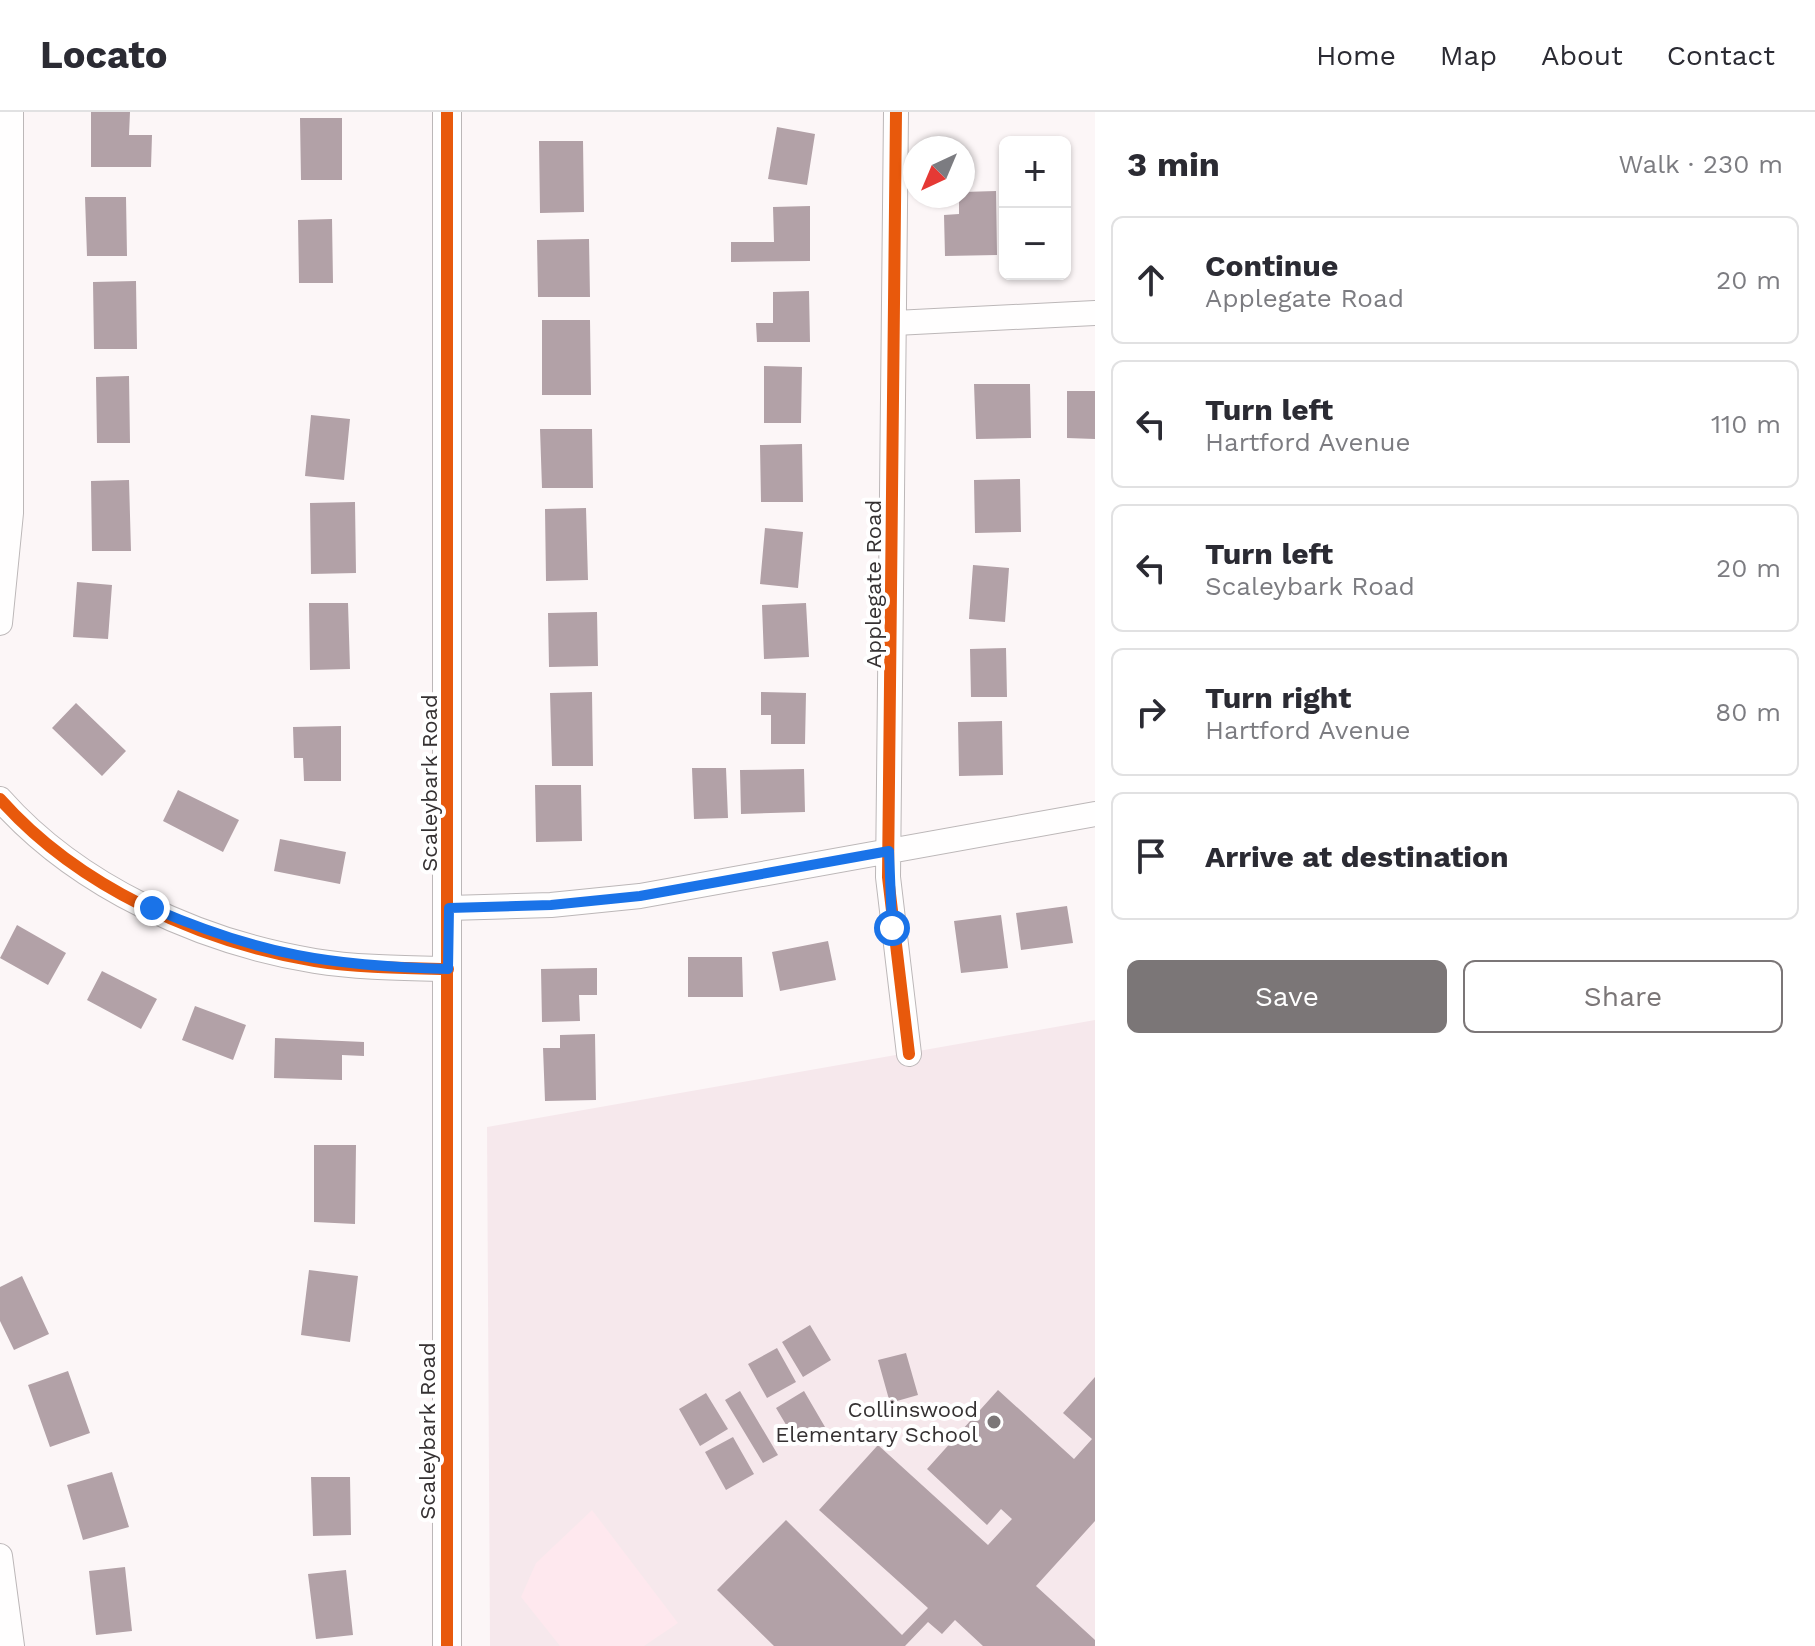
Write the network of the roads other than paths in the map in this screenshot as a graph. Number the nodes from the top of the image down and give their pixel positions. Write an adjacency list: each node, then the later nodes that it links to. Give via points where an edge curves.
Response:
1 (11, 112): 6 (street, via 11,513)
2 (447, 112): 10 (street, Scaleybark Road)
3 (896, 112): 5 (street, Applegate Road)
4 (1095, 313): 5 (street)
5 (895, 323): 9 (street, Applegate Road)
6 (0, 623)
7 (0, 799): 11 (street, via 97,880 210,933 313,961)
8 (1095, 814): 9 (street)
9 (889, 851): 10 (street, via 640,896); 12 (street, Applegate Road, via 892,928)
10 (449, 908): 11 (street, Scaleybark Road)
11 (448, 969): 15 (street, Scaleybark Road)
12 (909, 1054)
13 (0, 1556): 14 (street)
14 (12, 1646)
15 (447, 1646)

